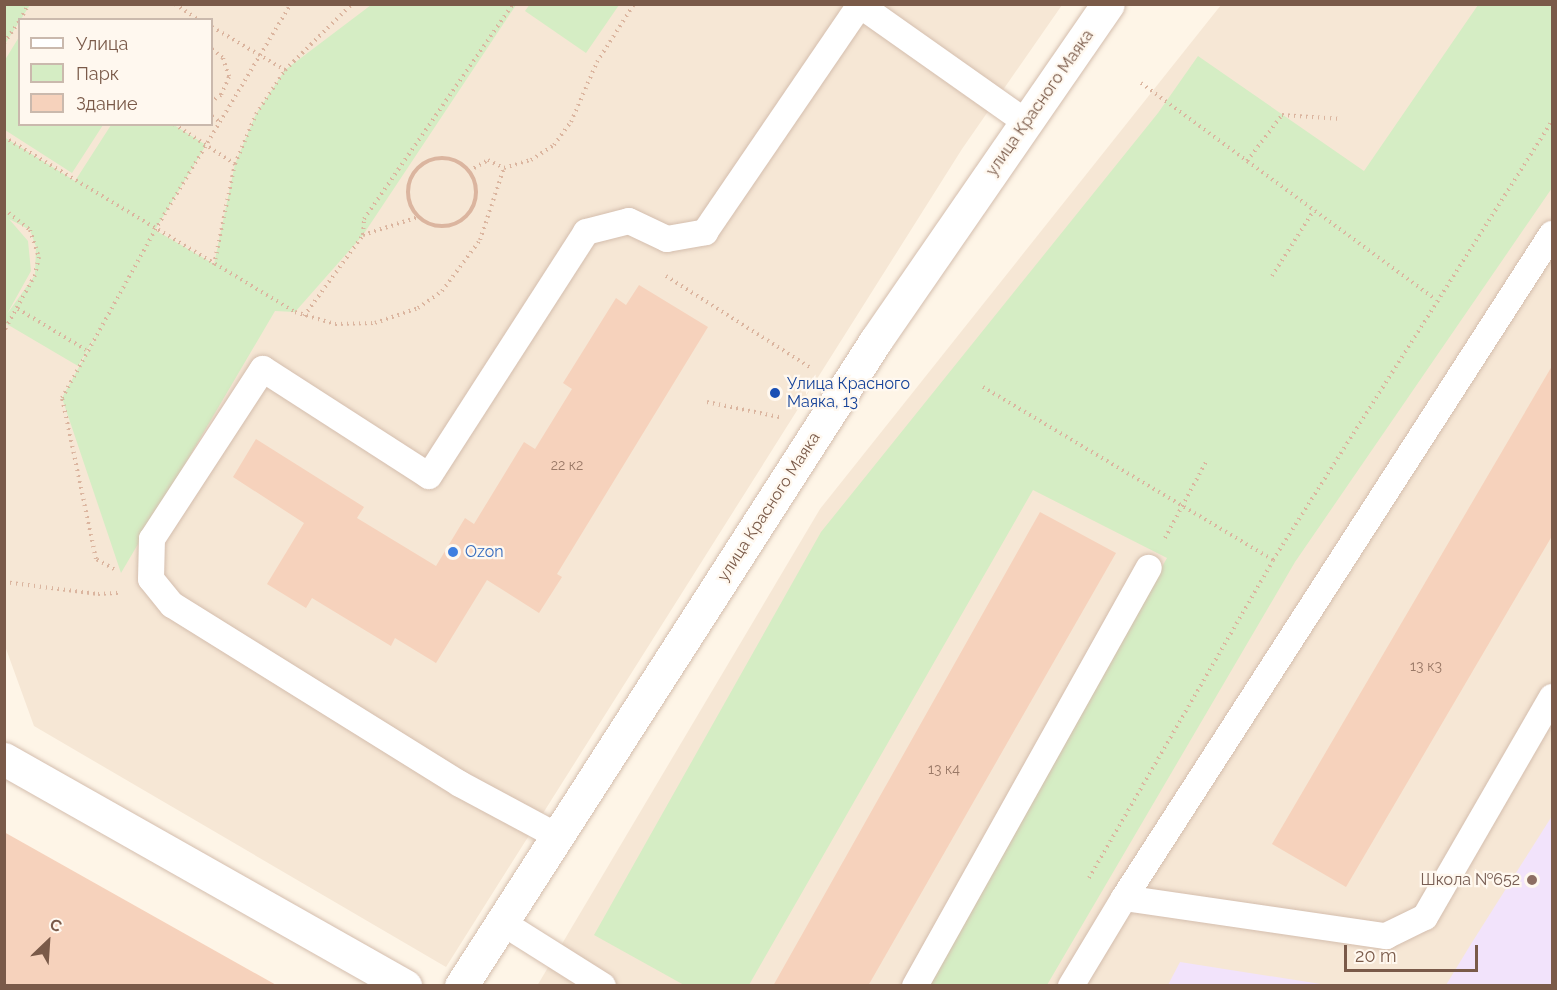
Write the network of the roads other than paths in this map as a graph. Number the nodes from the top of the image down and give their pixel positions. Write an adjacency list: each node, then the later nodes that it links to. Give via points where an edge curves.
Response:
1 (1108, 4): 3 (street, улица Красного Маяка)
2 (860, 5): 3 (lane); 8 (lane, via 705,232 667,239 629,221 586,232 429,476 263,369 152,539 151,579 172,605 460,784)
3 (1026, 122): 8 (street, улица Красного Маяка, via 876,340)
4 (1552, 234): 9 (lane)
5 (1149, 568): 14 (lane)
6 (1552, 698): 9 (lane, via 1425,917 1386,936)
7 (4, 759): 11 (street)
8 (555, 836): 10 (street, улица Красного Маяка)
9 (1124, 898): 15 (lane)
10 (503, 923): 12 (street, улица Красного Маяка); 13 (lane)
11 (405, 986)
12 (461, 986)
13 (603, 986)
14 (915, 986)
15 (1071, 986)

